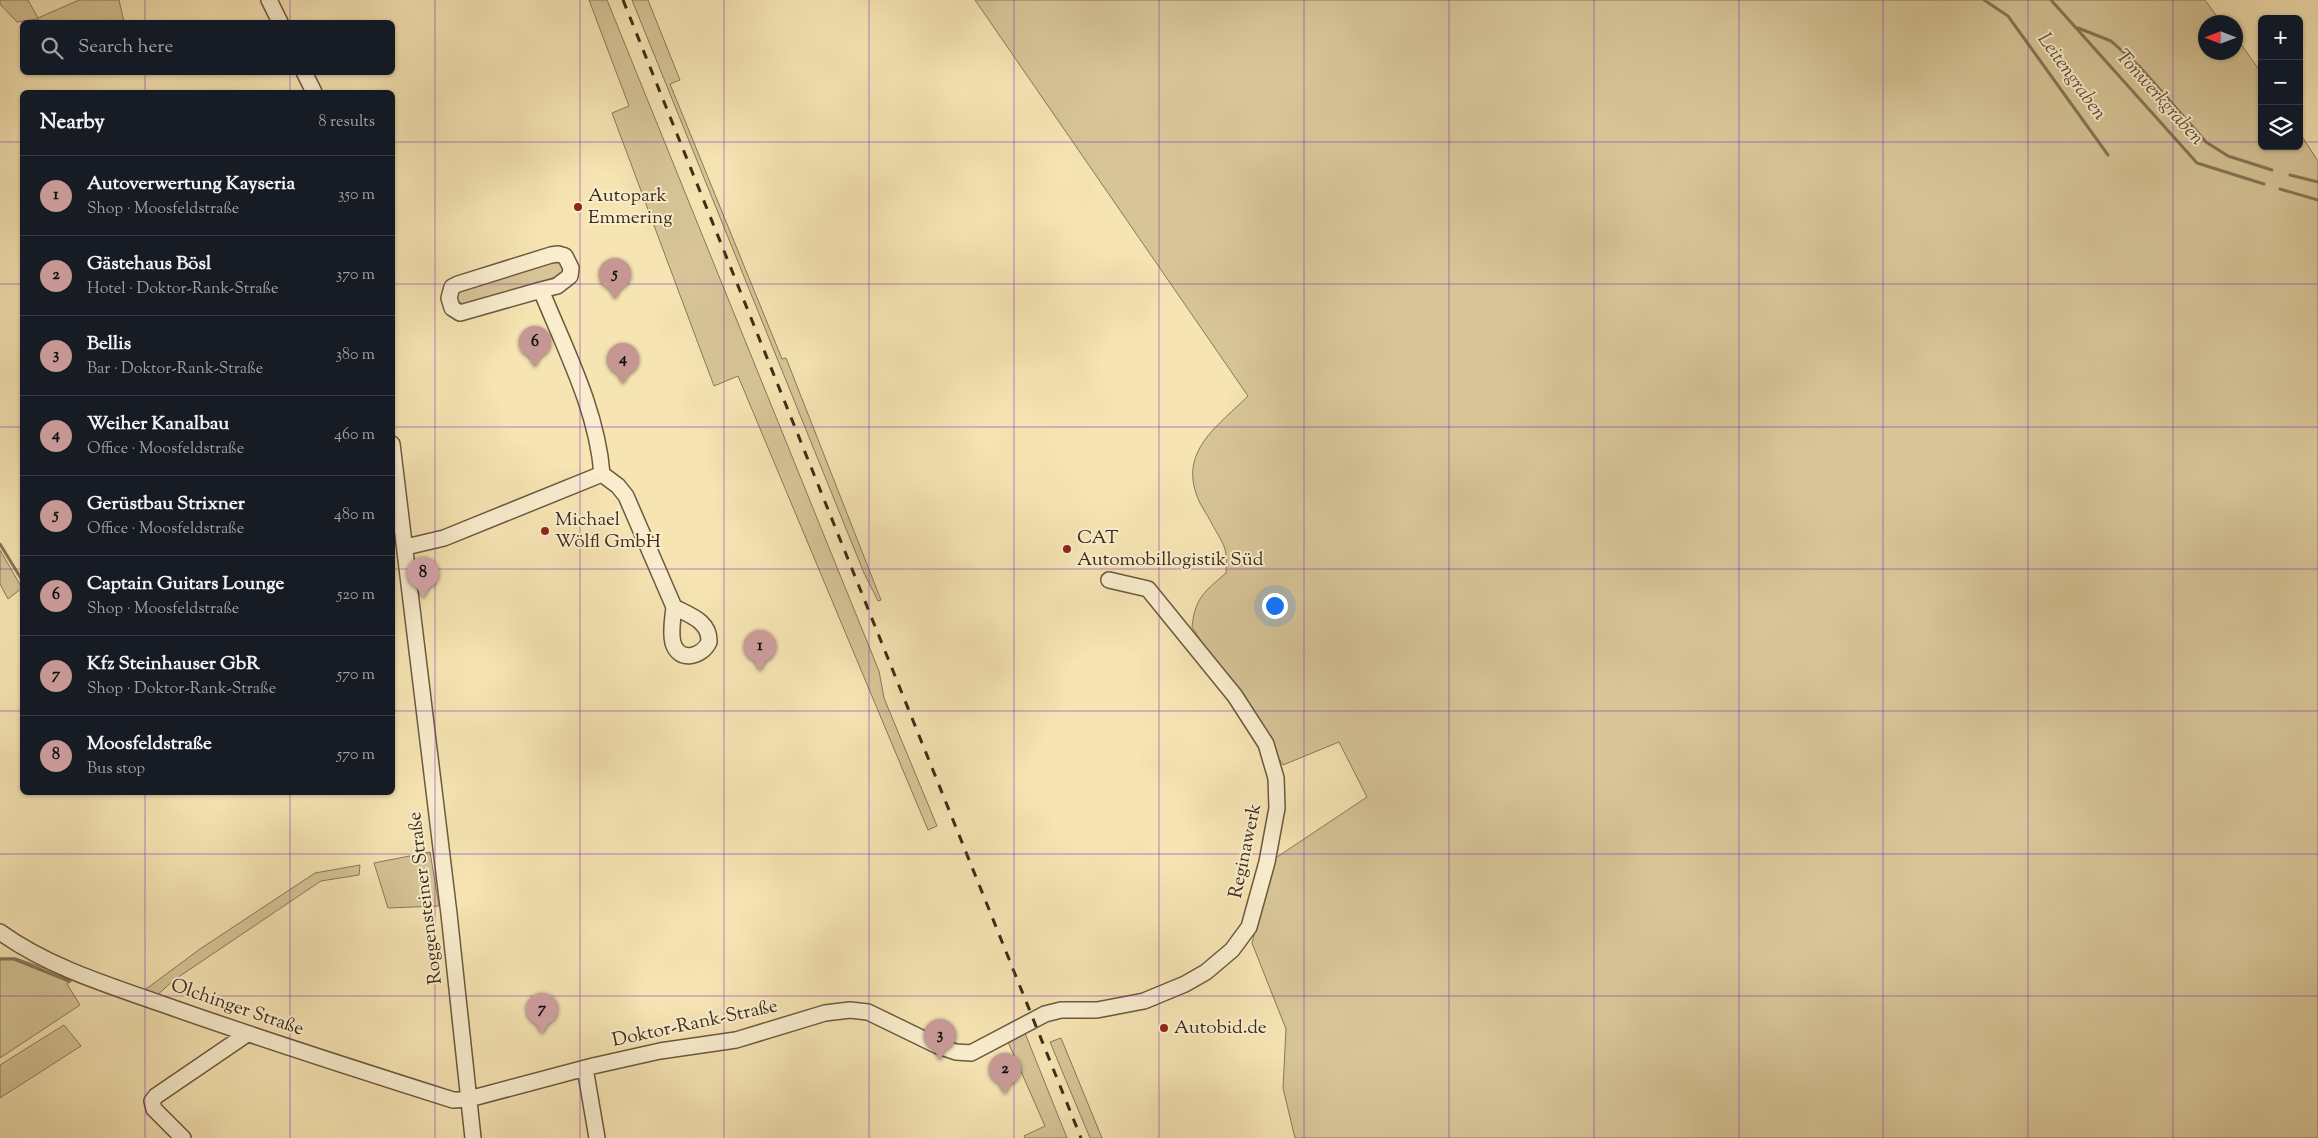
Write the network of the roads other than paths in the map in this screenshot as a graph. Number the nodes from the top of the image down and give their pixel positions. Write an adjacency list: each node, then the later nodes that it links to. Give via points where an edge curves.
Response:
1 (269, 0): 2 (street)
2 (279, 20)
3 (306, 75): 4 (street)
4 (313, 90)
5 (541, 290): 5 (street, via 557,286 570,276 571,268 565,256 551,255 458,284 452,287 448,298 452,308 460,314); 7 (street, via 582,389 600,454)
6 (395, 466): 8 (street, Roggensteiner Straße)
7 (602, 474): 8 (street, via 444,538); 10 (street, via 626,496)
8 (406, 547): 15 (street, Roggensteiner Straße)
9 (1109, 580): 12 (street, Reginawerk, via 1146,587 1235,696 1266,744 1276,778 1277,808 1267,862 1249,927 1232,950 1206,972 1144,1001 1097,1010 1061,1010)
10 (674, 607)
11 (0, 932): 13 (street, Olchinger Straße, via 23,949 63,969)
12 (1033, 1019): 14 (street, Doktor-Rank-Straße, via 971,1053 938,1046 868,1012 850,1010 825,1013 736,1040 660,1051)
13 (247, 1034): 15 (street, Olchinger Straße, via 452,1100); 16 (street, via 152,1101 154,1109)
14 (585, 1068): 15 (street, Doktor-Rank-Straße); 18 (street)
15 (469, 1099): 17 (street, Roggensteiner Straße)
16 (183, 1138)
17 (473, 1138)
18 (597, 1138)

